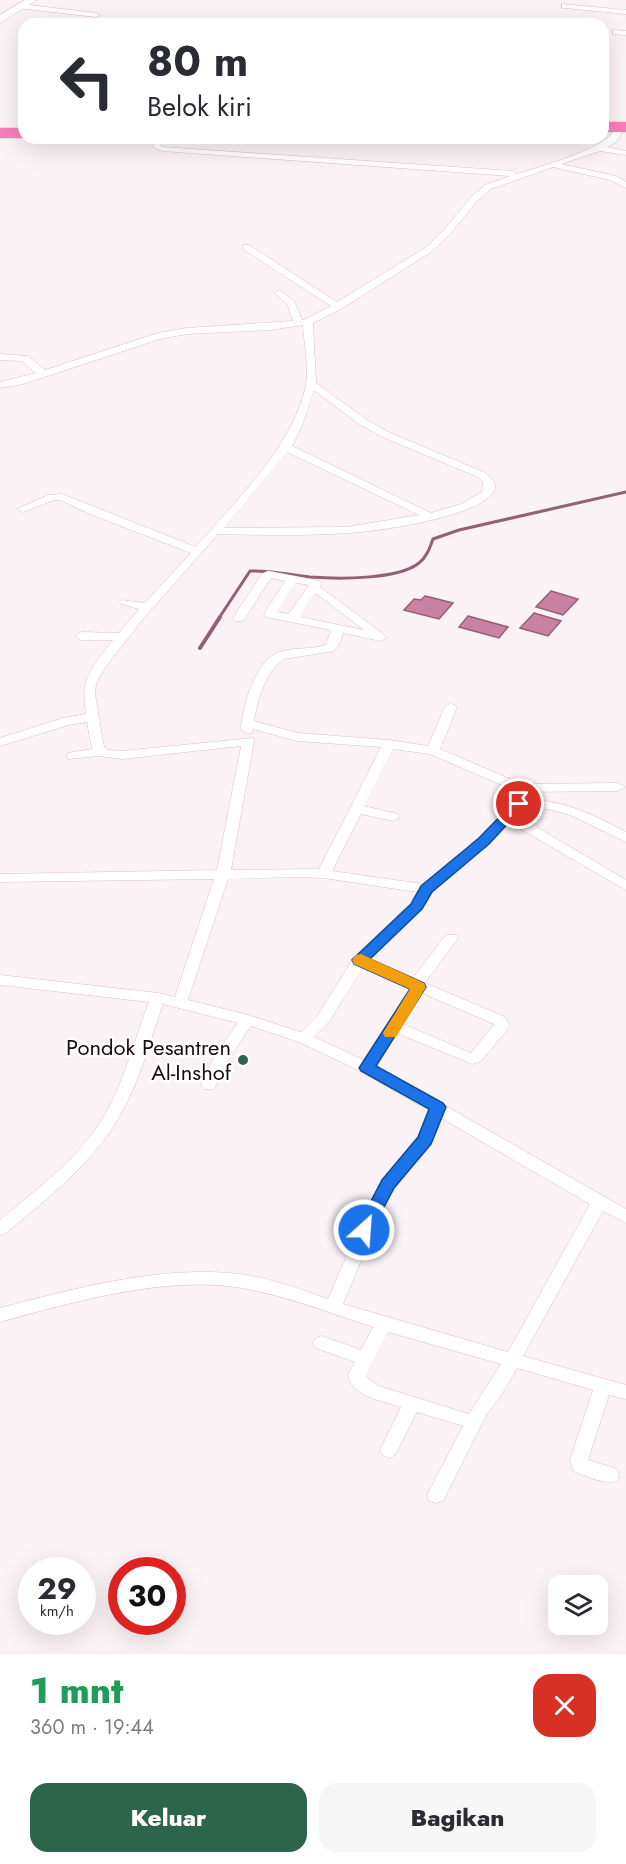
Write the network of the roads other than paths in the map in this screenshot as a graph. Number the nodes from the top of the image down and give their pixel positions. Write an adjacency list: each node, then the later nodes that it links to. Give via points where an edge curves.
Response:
1 (27, 2): 4 (street); 5 (street)
2 (565, 6): 3 (street)
3 (626, 12)
4 (96, 15)
5 (0, 20)
6 (616, 32): 7 (street)
7 (626, 33)
8 (609, 129): 9 (highway)
9 (624, 130): 12 (street)
10 (0, 135): 11 (highway)
11 (18, 135)
12 (609, 142)
13 (158, 144): 18 (street, via 162,149)
14 (606, 144): 15 (street)
15 (599, 148): 16 (street); 17 (street)
16 (626, 153)
17 (554, 165): 18 (street); 19 (street, via 613,178)
18 (521, 175): 22 (street, via 488,187 428,250)
19 (626, 185)
20 (246, 247): 22 (street)
21 (279, 293): 23 (street)
22 (338, 307): 23 (street)
23 (303, 322): 25 (street, via 172,333); 26 (street)
24 (0, 357): 25 (street, via 25,358)
25 (43, 374): 27 (street)
26 (310, 384): 28 (street); 30 (street, via 374,429 487,479 488,494 478,501)
27 (0, 385)
28 (286, 447): 30 (street); 31 (street)
29 (23, 509): 32 (street, via 58,496)
30 (429, 516): 31 (street, via 347,530)
31 (214, 531): 32 (street)
32 (196, 553): 36 (street)
33 (293, 578): 34 (street, via 316,583); 37 (street, via 268,574); 38 (street, via 270,614)
34 (313, 589): 38 (street); 39 (street, via 381,637)
35 (125, 602): 36 (street)
36 (148, 607): 41 (street)
37 (239, 618)
38 (292, 619): 39 (street)
39 (338, 628): 44 (street, via 330,648 277,658 251,701)
40 (81, 636): 41 (street)
41 (121, 637): 43 (street, via 90,684)
42 (451, 707): 48 (street)
43 (94, 717): 46 (street, via 67,721); 49 (street)
44 (247, 723): 45 (street); 47 (street, via 297,737)
45 (248, 741): 49 (street, via 122,755); 58 (street)
46 (0, 742)
47 (389, 744): 48 (street); 54 (street)
48 (433, 751): 52 (street)
49 (100, 752): 50 (street)
50 (73, 756)
51 (618, 787): 52 (street)
52 (520, 789): 53 (street)
53 (519, 804): 55 (street); 57 (street, via 550,804 569,809)
54 (358, 808): 56 (street); 59 (street)
55 (509, 816): 61 (street); 62 (street)
56 (393, 817)
57 (626, 838)
58 (223, 874): 59 (street); 60 (street); 68 (street)
59 (324, 874): 62 (street)
60 (0, 878)
61 (626, 886)
62 (426, 889): 64 (street, via 417,906)
63 (451, 938): 66 (street)
64 (359, 960): 66 (street); 71 (street, via 324,1018)
65 (0, 980): 67 (street)
66 (417, 986): 70 (street); 70 (street, via 500,1021 502,1026 472,1059)
67 (158, 998): 68 (street); 77 (street, via 106,1127 60,1179)
68 (180, 1003): 69 (street)
69 (248, 1020): 71 (street); 73 (street, via 223,1055)
70 (396, 1026): 72 (street)
71 (304, 1038): 72 (street)
72 (367, 1068): 74 (street)
73 (209, 1085)
74 (438, 1107): 75 (street); 78 (street, via 425,1139 375,1208)
75 (600, 1202): 76 (street); 83 (street)
76 (626, 1217)
77 (0, 1229)
78 (333, 1307): 79 (street, via 274,1288 200,1279 161,1281 78,1295); 80 (street)
79 (0, 1315)
80 (384, 1324): 82 (street); 83 (street)
81 (322, 1343): 82 (street)
82 (365, 1359): 86 (street, via 358,1382)
83 (510, 1361): 84 (street); 90 (street)
84 (603, 1387): 85 (street); 89 (street, via 579,1461 580,1466)
85 (626, 1392)
86 (412, 1403): 87 (street); 88 (street)
87 (469, 1421)
88 (389, 1450)
89 (610, 1475)
90 (436, 1495)

